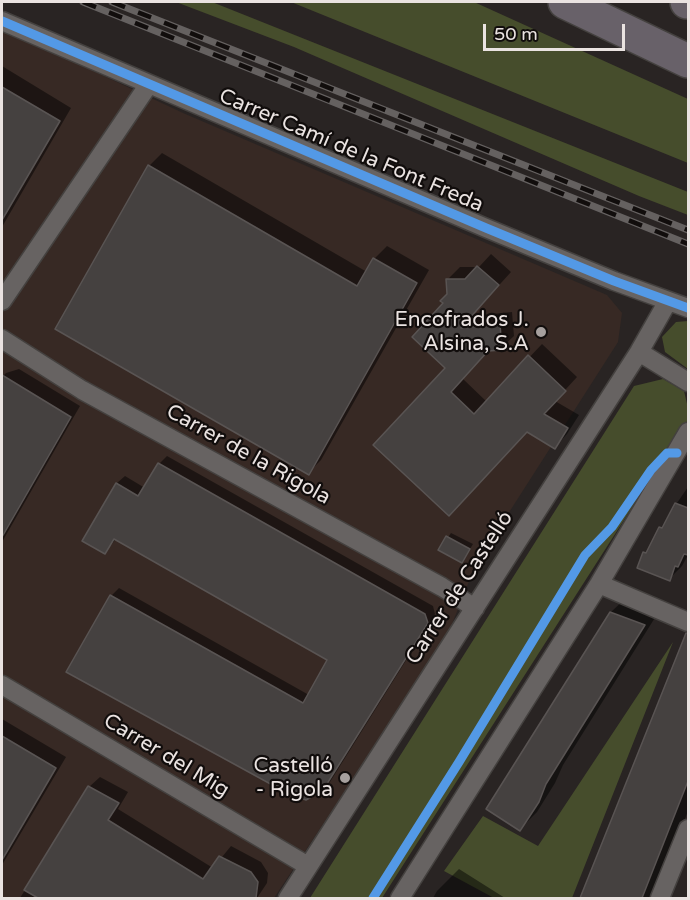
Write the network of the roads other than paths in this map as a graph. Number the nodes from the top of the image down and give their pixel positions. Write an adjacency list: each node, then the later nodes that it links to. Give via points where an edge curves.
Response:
1 (565, 2): 3 (highway)
2 (2, 21): 4 (street, Carrer Camí de la Font Freda)
3 (688, 61)
4 (149, 84): 5 (street, Carrer Camí de la Font Freda); 6 (street)
5 (668, 301): 7 (street, Carrer Camí de la Font Freda); 9 (street, Carrer de Castelló)
6 (2, 302)
7 (688, 308)
8 (2, 339): 14 (street, Carrer de la Rigola, via 82,390)
9 (639, 352): 10 (street); 14 (street, Carrer de Castelló)
10 (688, 382)
11 (688, 432): 12 (street)
12 (683, 456): 13 (street)
13 (599, 584): 15 (street); 20 (street)
14 (475, 608): 18 (street, Carrer de Castelló)
15 (688, 622)
16 (2, 685): 18 (street, Carrer del Mig)
17 (688, 829): 21 (street)
18 (308, 866): 19 (street, Carrer de Castelló)
19 (288, 898)
20 (400, 898)
21 (660, 898)

